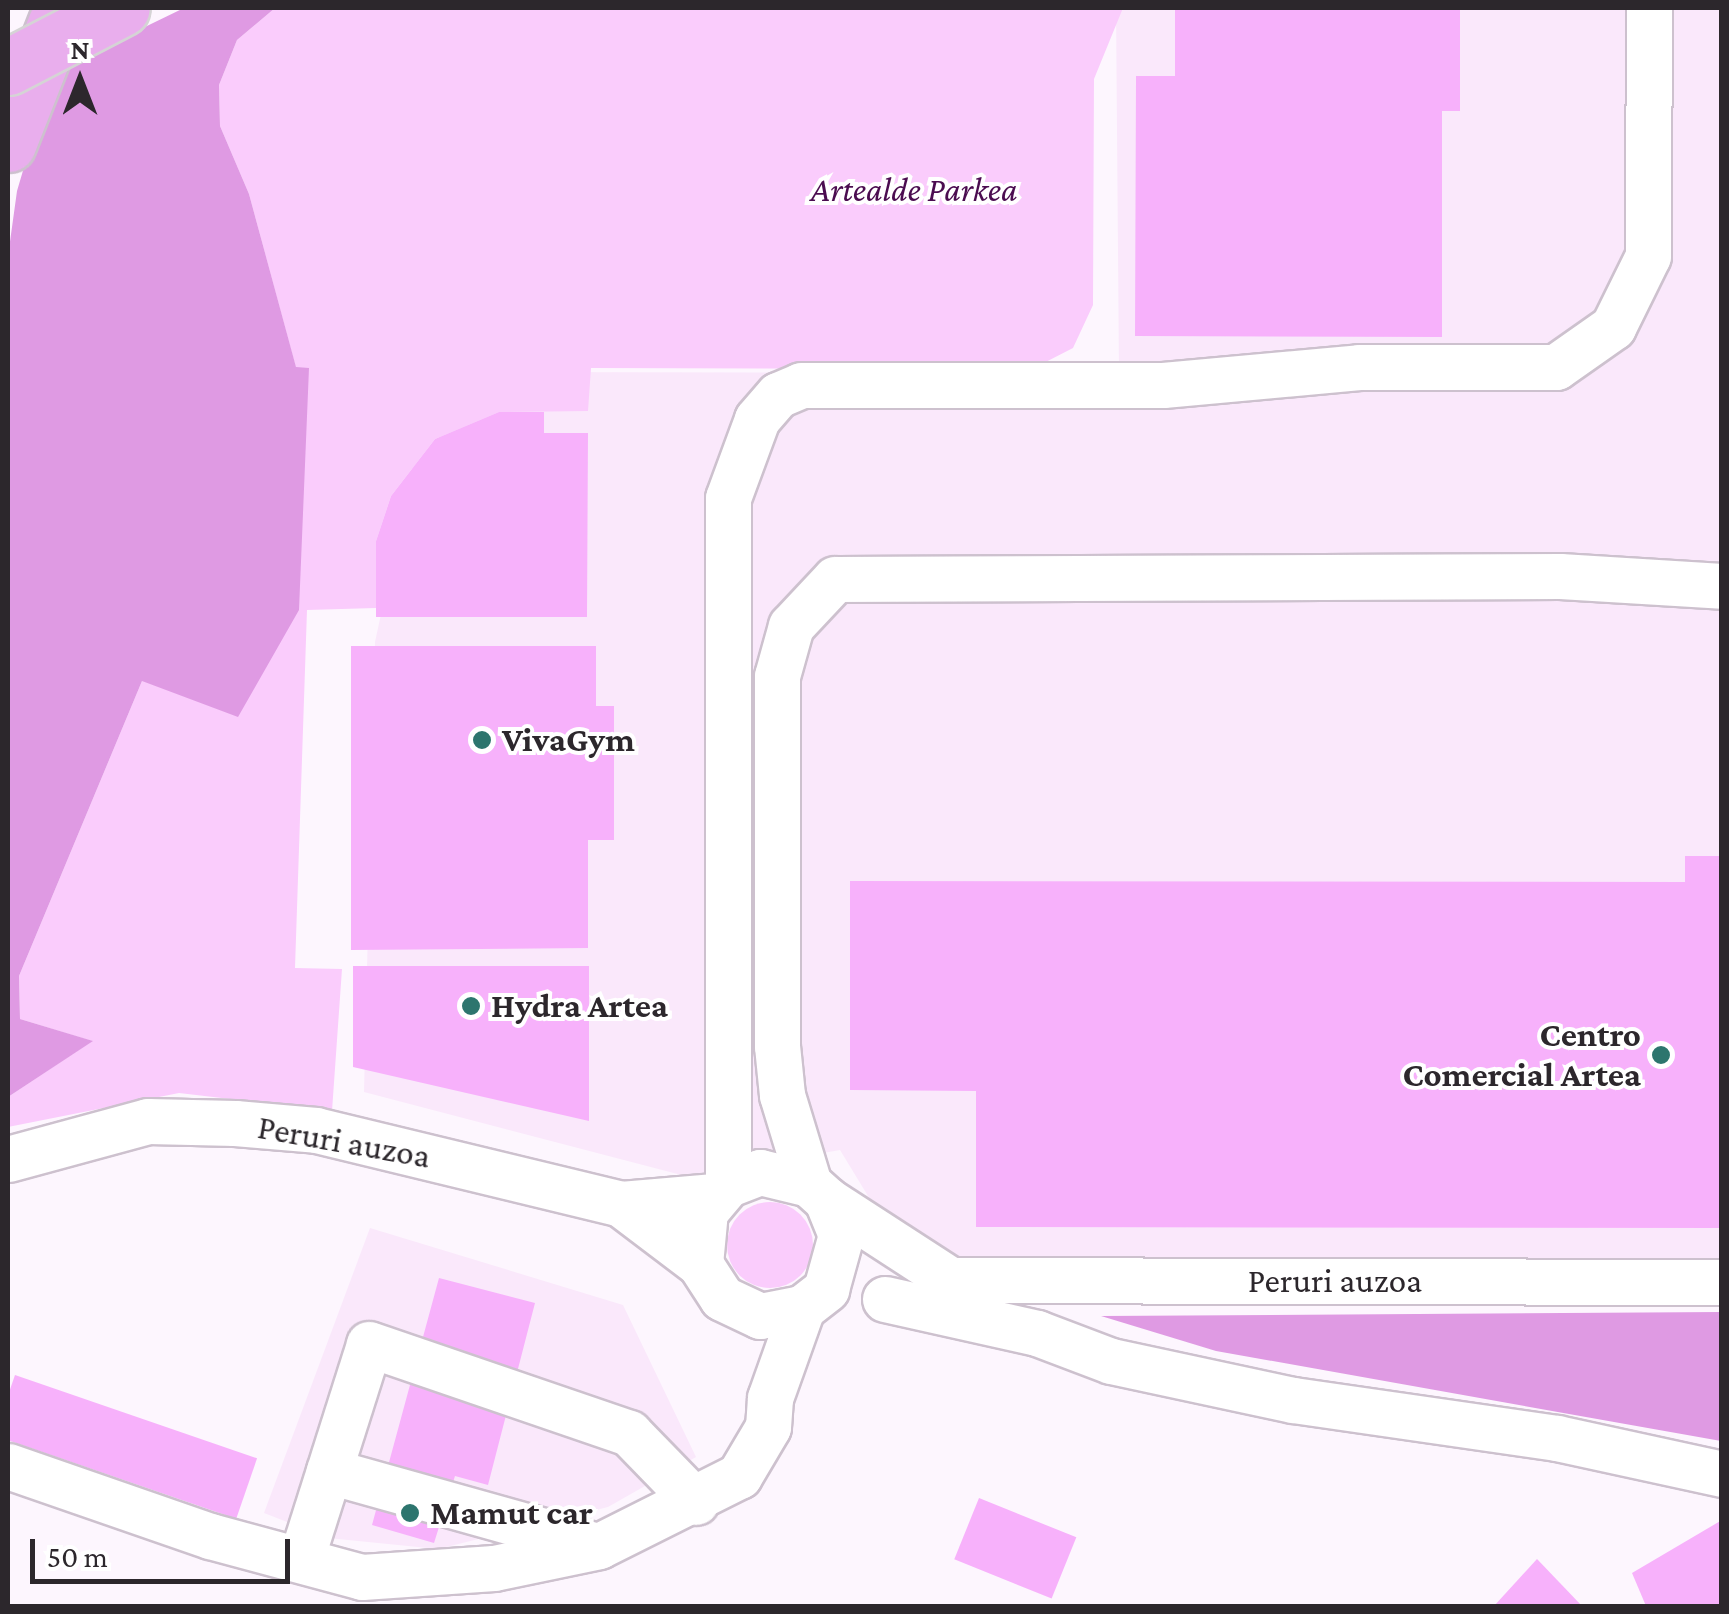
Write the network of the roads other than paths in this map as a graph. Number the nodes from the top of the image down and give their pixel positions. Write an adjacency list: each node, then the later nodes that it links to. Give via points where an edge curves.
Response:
1 (63, 8): 5 (highway)
2 (122, 8): 4 (highway, bridge)
3 (1649, 8): 8 (street, via 1648,256 1612,328 1556,367 1359,367 1163,386 801,385 778,395 742,445 728,498)
4 (8, 67)
5 (8, 144)
6 (1722, 586): 9 (street, via 1560,576 845,575 827,586 791,626 777,676 777,1046 782,1095)
7 (8, 1159): 10 (street, Peruri auzoa, via 148,1121 235,1123 332,1133)
8 (722, 1190): 9 (street, via 760,1172); 10 (street, Peruri auzoa); 11 (street, via 698,1228)
9 (818, 1192): 12 (street, Peruri auzoa); 15 (street, via 840,1254)
10 (621, 1204): 11 (street, Peruri auzoa)
11 (700, 1264): 16 (street)
12 (949, 1280): 13 (street, Peruri auzoa); 14 (street, Peruri auzoa, via 928,1297); 17 (street, Peruri auzoa)
13 (1722, 1282)
14 (886, 1299): 15 (street, Peruri auzoa); 17 (street, Peruri auzoa)
15 (807, 1305): 16 (street, via 760,1316); 18 (street)
16 (738, 1309): 18 (street)
17 (1037, 1333): 21 (street, Peruri auzoa, via 1111,1361 1256,1392 1557,1438)
18 (770, 1398): 22 (street, via 757,1454 740,1476)
19 (8, 1466): 24 (street)
20 (328, 1471): 22 (street, via 369,1344 630,1433); 23 (street); 24 (street)
21 (1722, 1474)
22 (696, 1502): 23 (street)
23 (600, 1546): 25 (street)
24 (300, 1559): 25 (street)
25 (425, 1590)

